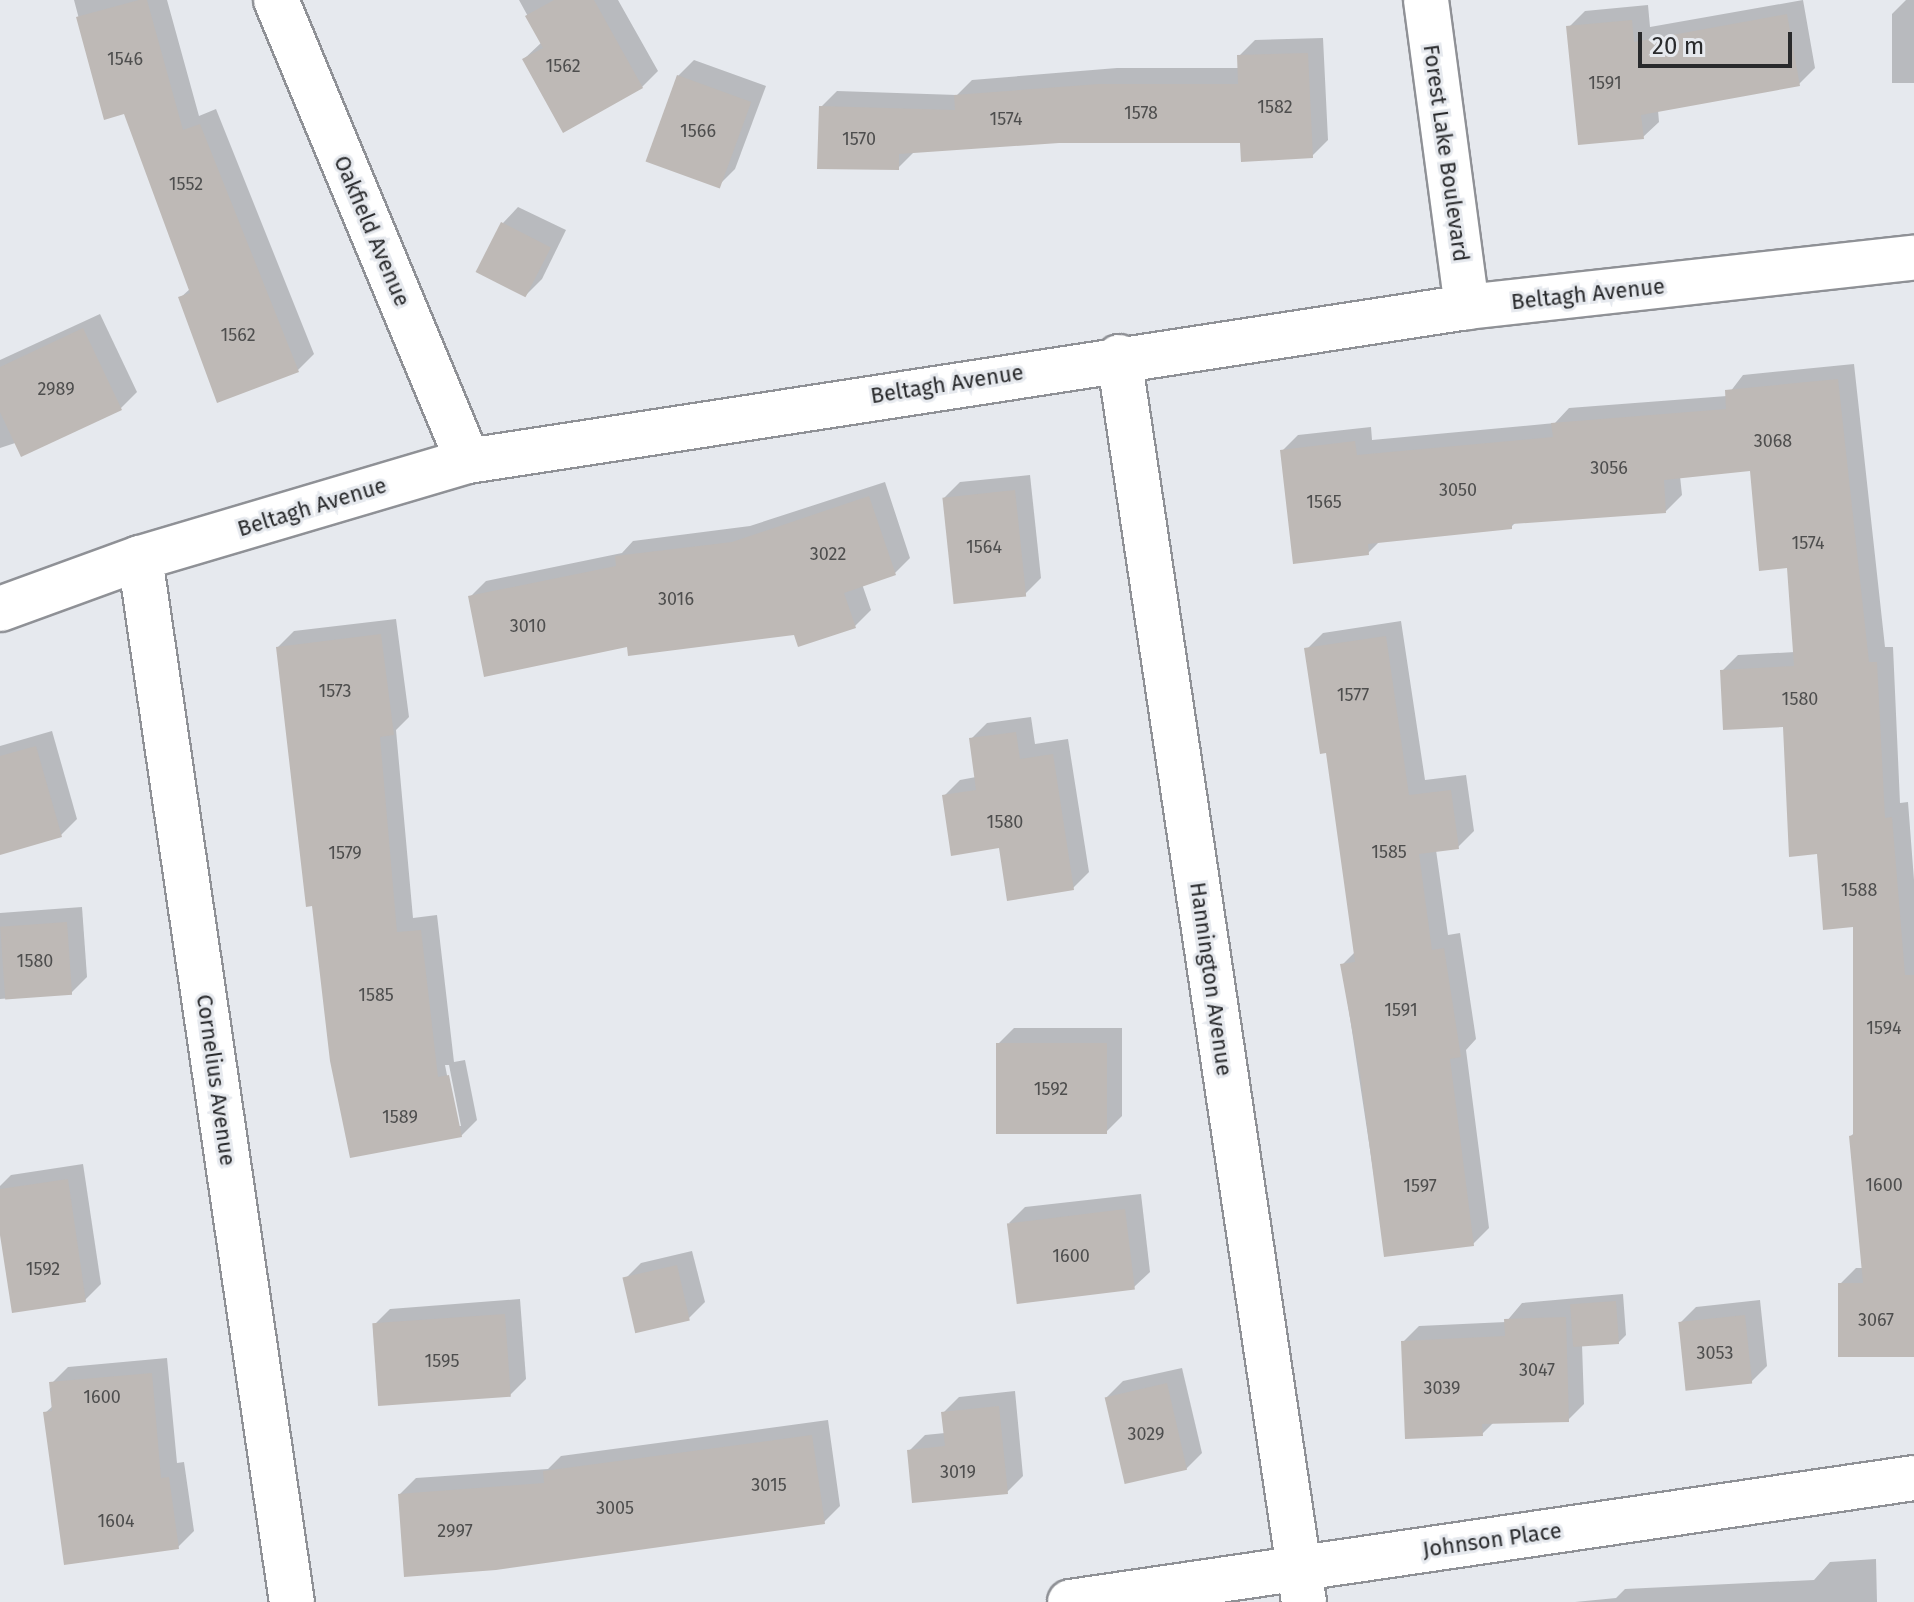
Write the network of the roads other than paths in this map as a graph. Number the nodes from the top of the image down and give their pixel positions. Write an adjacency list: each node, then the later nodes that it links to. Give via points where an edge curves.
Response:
1 (276, 0): 6 (street, Oakfield Avenue)
2 (1426, 0): 4 (street, Forest Lake Boulevard)
3 (1914, 258): 4 (street, Beltagh Avenue)
4 (1467, 307): 5 (street, Beltagh Avenue)
5 (1119, 357): 6 (street, Beltagh Avenue); 10 (street, Hannington Avenue)
6 (468, 461): 7 (street, Beltagh Avenue)
7 (140, 558): 8 (street, Beltagh Avenue); 11 (street, Cornelius Avenue)
8 (0, 609)
9 (1914, 1478): 10 (street, Johnson Place)
10 (1301, 1585): 12 (street, Johnson Place)
11 (292, 1602)
12 (1070, 1602)

